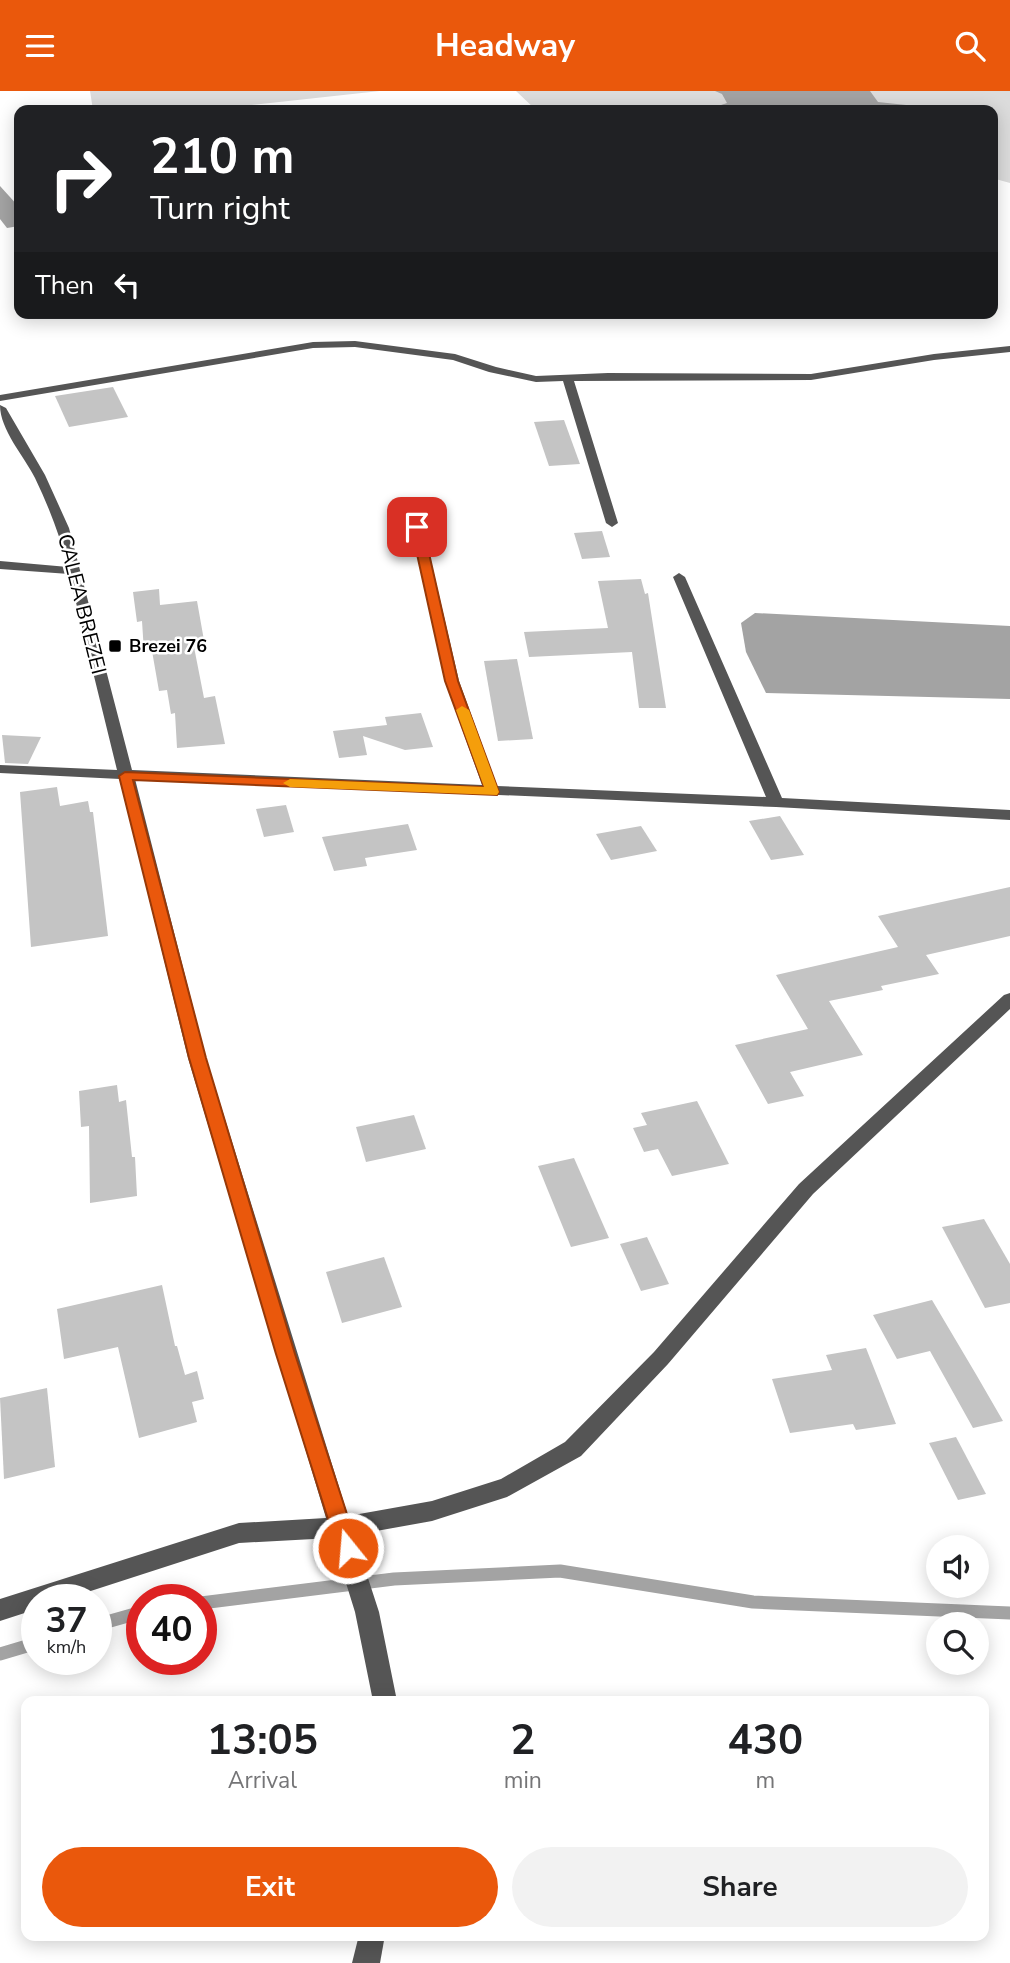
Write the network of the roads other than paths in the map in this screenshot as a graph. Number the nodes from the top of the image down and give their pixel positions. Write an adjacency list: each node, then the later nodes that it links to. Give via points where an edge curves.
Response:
1 (1010, 349): 2 (street, via 811,377)
2 (568, 378): 3 (street, via 536,379 456,357 355,344 313,345); 6 (street)
3 (0, 398)
4 (0, 408): 8 (street, CALEA BREZEI, via 44,481)
5 (411, 501): 12 (street, via 452,681)
6 (612, 523)
7 (0, 565): 8 (street)
8 (74, 571): 11 (street, CALEA BREZEI)
9 (679, 577): 13 (street)
10 (0, 769): 11 (street)
11 (125, 776): 12 (street); 16 (street, CALEA BREZEI, via 197,1058)
12 (492, 792): 13 (street)
13 (776, 802): 14 (street)
14 (1010, 815)
15 (1010, 999): 16 (street, via 806,1189 660,1358 573,1449 507,1487 432,1511)
16 (341, 1527): 17 (street, via 239,1533); 18 (street, CALEA BREZEI, via 367,1612)
17 (0, 1610)
18 (385, 1696)
19 (371, 1941): 20 (street)
20 (366, 1963)

